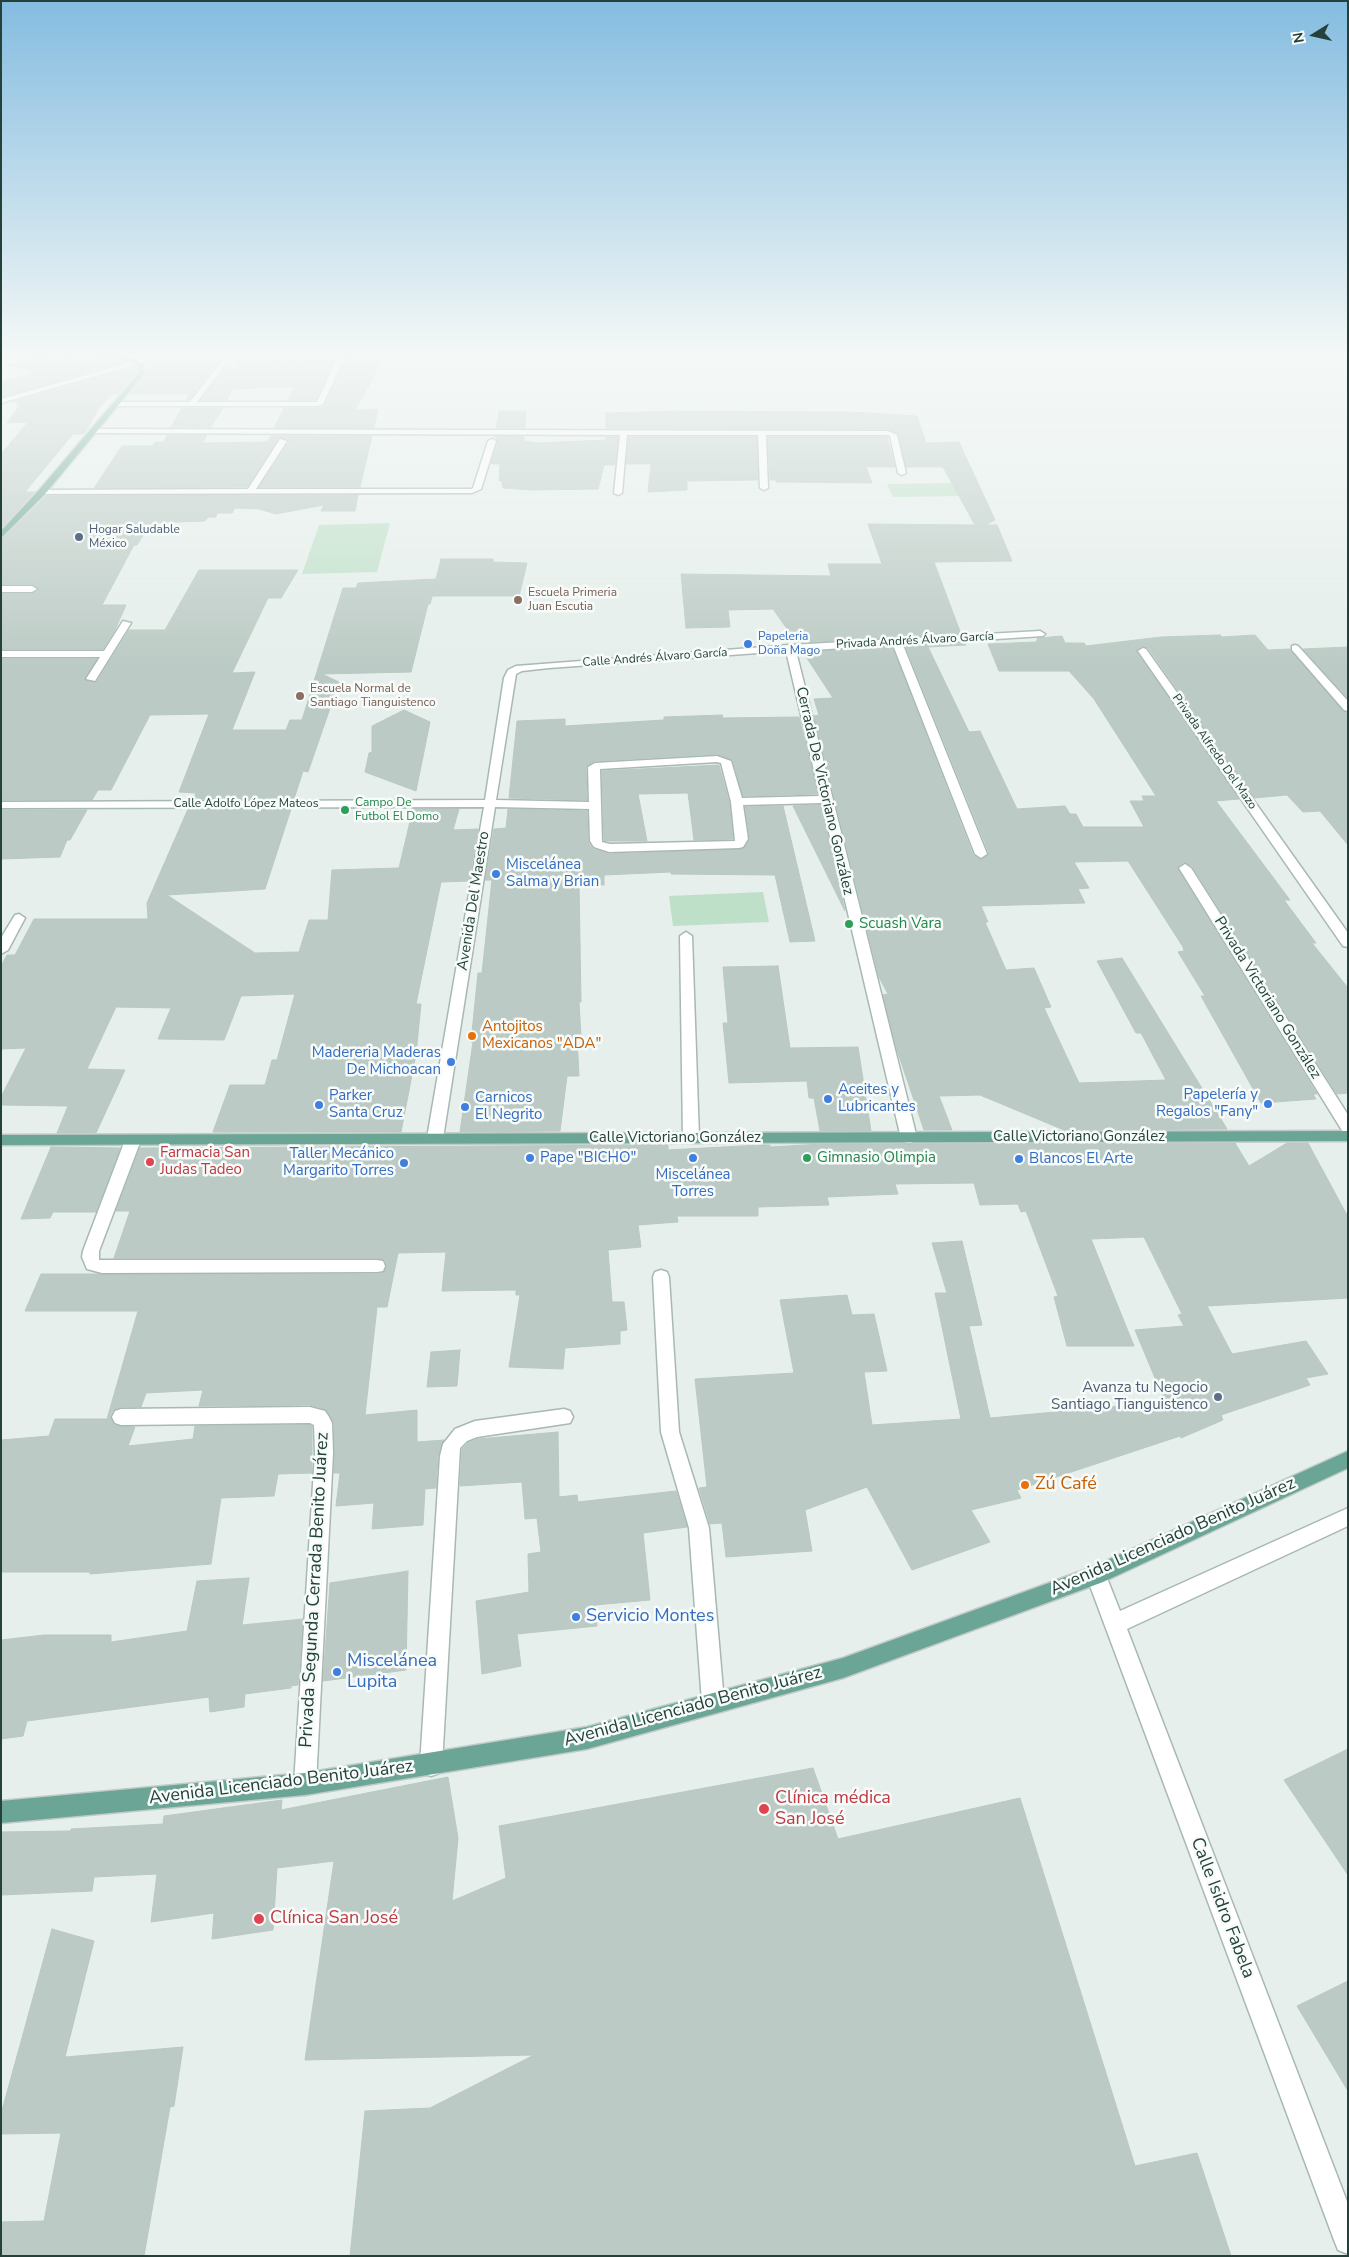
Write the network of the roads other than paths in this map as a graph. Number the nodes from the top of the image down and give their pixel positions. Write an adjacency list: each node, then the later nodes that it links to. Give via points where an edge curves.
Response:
1 (74, 457): 10 (main road)
2 (273, 457): 9 (street)
3 (487, 457): 9 (street, via 477,490)
4 (622, 457): 11 (street)
5 (763, 457): 8 (street)
6 (898, 457): 7 (street)
7 (902, 473)
8 (764, 488)
9 (251, 491): 10 (street)
10 (42, 492): 12 (main road)
11 (618, 493)
12 (1, 536)
13 (1, 589): 14 (street)
14 (32, 589)
15 (126, 624): 22 (street)
16 (1040, 634): 17 (street, Privada Andrés Álvaro García)
17 (897, 642): 18 (street, Privada Andrés Álvaro García); 31 (street)
18 (790, 648): 23 (street, Calle Andrés Álvaro García); 26 (street, Cerrada De Victoriano González)
19 (1295, 648): 25 (street)
20 (1143, 651): 35 (street, Privada Alfredo Del Mazo)
21 (1, 654): 22 (street)
22 (106, 654): 24 (street)
23 (520, 668): 28 (street, Avenida Del Maestro, via 509,678)
24 (91, 679)
25 (1348, 708)
26 (825, 799): 27 (street); 41 (street, Cerrada De Victoriano González)
27 (737, 802): 30 (street, via 726,760 717,758 596,766 593,769); 30 (street, via 742,839 734,845 602,847 596,841)
28 (490, 804): 29 (street, Calle Adolfo López Mateos); 30 (street, Calle Adolfo López Mateos); 39 (street, Avenida Del Maestro)
29 (1, 805)
30 (595, 806)
31 (981, 854)
32 (1185, 868): 37 (street, Privada Victoriano González)
33 (19, 918): 36 (street)
34 (686, 936): 40 (street)
35 (1348, 943)
36 (1, 950)
37 (1348, 1128)
38 (1348, 1136): 41 (main road, Calle Victoriano González)
39 (435, 1138): 40 (main road, Calle Victoriano González); 43 (main road, Calle Victoriano González)
40 (691, 1138): 41 (main road, Calle Victoriano González)
41 (909, 1138)
42 (1, 1140): 43 (main road, Calle Victoriano González)
43 (133, 1140): 44 (street, via 91,1250 93,1264 102,1268)
44 (377, 1266)
45 (661, 1277): 52 (street, via 670,1432 699,1528)
46 (564, 1417): 53 (street, via 475,1429 461,1435 452,1444)
47 (121, 1418): 54 (street, Privada Segunda Cerrada Benito Juárez, via 310,1415 319,1417 323,1423)
48 (1348, 1459): 50 (main road, Avenida Licenciado Benito Juárez)
49 (1348, 1518): 51 (street)
50 (1096, 1575): 51 (street, Calle Isidro Fabela); 52 (main road, Avenida Licenciado Benito Juárez, via 843,1668)
51 (1115, 1624): 56 (street, Calle Isidro Fabela)
52 (713, 1702): 53 (main road, Avenida Licenciado Benito Juárez, via 587,1738)
53 (431, 1765): 54 (main road, Avenida Licenciado Benito Juárez)
54 (305, 1784): 55 (main road, Avenida Licenciado Benito Juárez)
55 (1, 1812)
56 (1348, 2240)

